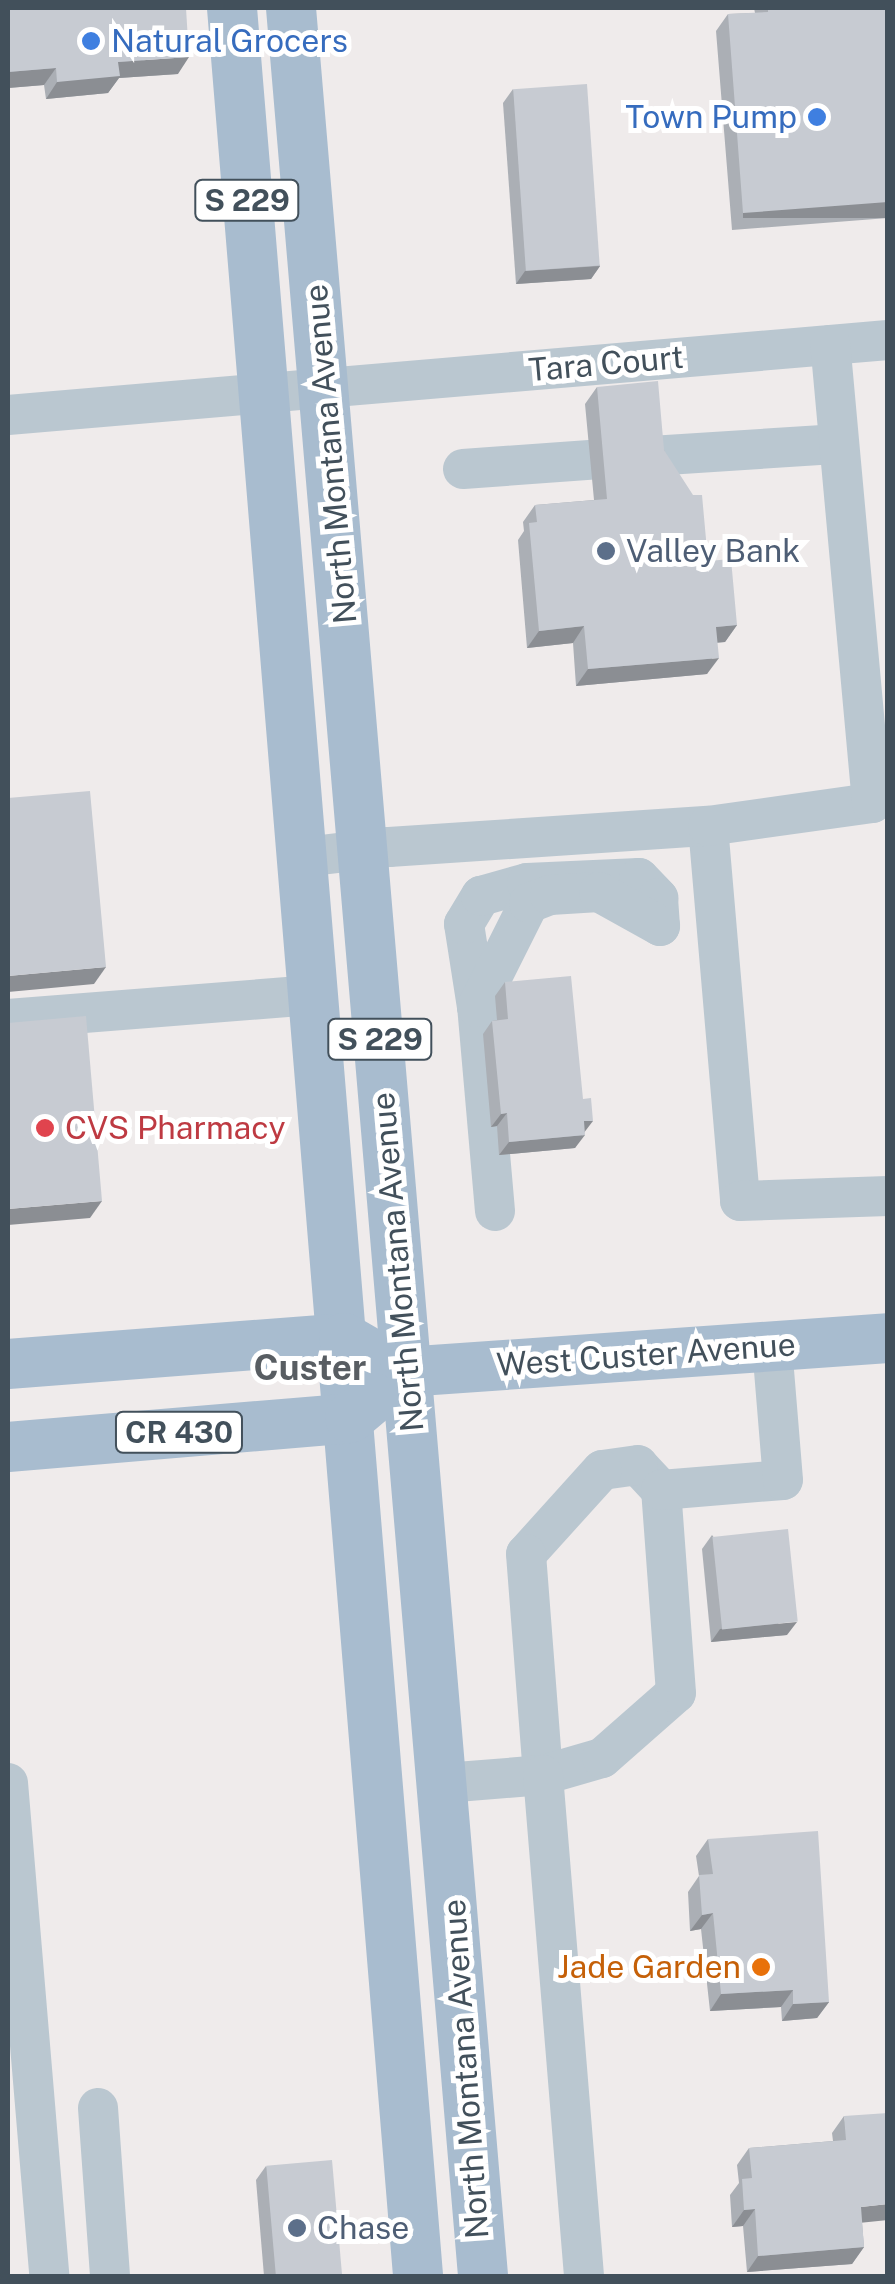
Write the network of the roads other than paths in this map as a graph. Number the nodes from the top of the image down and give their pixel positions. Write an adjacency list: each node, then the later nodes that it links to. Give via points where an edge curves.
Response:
1 (232, 8): 6 (main road, North Montana Avenue / S 229)
2 (292, 8): 5 (main road, North Montana Avenue / S 229)
3 (888, 340): 4 (street, Tara Court)
4 (830, 345): 5 (street, Tara Court); 8 (street)
5 (325, 387): 6 (street, Tara Court); 14 (main road, North Montana Avenue / S 229)
6 (262, 392): 7 (street, Tara Court); 15 (main road, North Montana Avenue / S 229)
7 (8, 415)
8 (840, 444): 9 (street); 12 (street)
9 (651, 456)
10 (590, 460): 11 (street)
11 (463, 469)
12 (880, 803): 13 (street)
13 (708, 826): 14 (street); 19 (street, via 740,1201)
14 (364, 850): 15 (street); 25 (main road, North Montana Avenue / S 229)
15 (304, 857): 17 (main road, North Montana Avenue / S 229)
16 (660, 926): 20 (street, via 599,892 529,903 477,1007)
17 (316, 995): 18 (street); 21 (main road, North Montana Avenue / S 229)
18 (8, 1019)
19 (888, 1196)
20 (495, 1211)
21 (344, 1338): 24 (main road); 25 (main road); 26 (main road, North Montana Avenue / S 229)
22 (888, 1338): 23 (main road, West Custer Avenue)
23 (772, 1346): 25 (main road, West Custer Avenue); 28 (street, via 783,1480)
24 (8, 1364)
25 (404, 1372): 26 (main road); 31 (main road, North Montana Avenue / S 229)
26 (350, 1418): 27 (main road, CR 430); 35 (main road, North Montana Avenue / S 229)
27 (8, 1447)
28 (662, 1490): 29 (street, via 676,1693 602,1758); 29 (street, via 638,1465 602,1470 526,1554)
29 (543, 1775): 31 (street); 37 (street)
30 (8, 1783): 33 (street)
31 (444, 1783): 36 (main road, North Montana Avenue / S 229)
32 (98, 2108): 34 (street)
33 (48, 2276)
34 (110, 2276)
35 (418, 2276)
36 (483, 2276)
37 (584, 2276)

